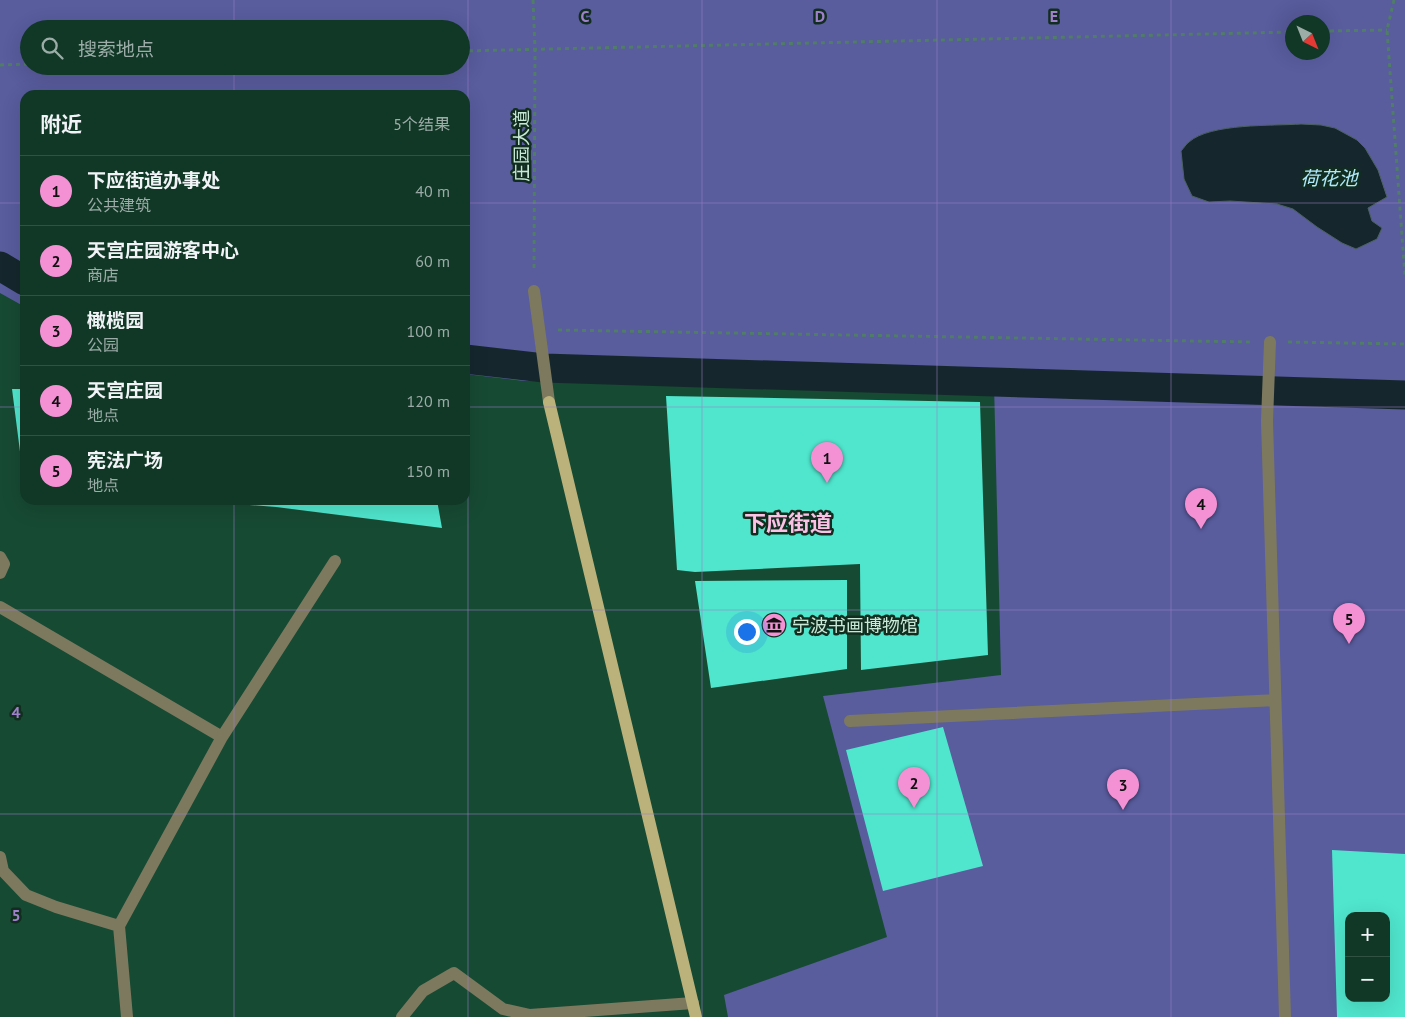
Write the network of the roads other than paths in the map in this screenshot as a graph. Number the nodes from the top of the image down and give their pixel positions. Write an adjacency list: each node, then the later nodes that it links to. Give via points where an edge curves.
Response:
1 (534, 292): 3 (street)
2 (1270, 342): 8 (street, via 1267,421)
3 (549, 402): 13 (main road)
4 (0, 557): 6 (street, via 4,564)
5 (335, 560): 10 (street)
6 (0, 572)
7 (0, 607): 10 (street)
8 (1275, 700): 9 (street); 17 (street)
9 (850, 721)
10 (222, 737): 12 (street)
11 (0, 857): 12 (street, via 3,871 26,894 56,907)
12 (119, 926): 14 (street)
13 (693, 1003): 15 (street, via 530,1015 504,1009 454,973 424,990); 16 (main road)
14 (127, 1017)
15 (402, 1017)
16 (696, 1017)
17 (1285, 1017)

